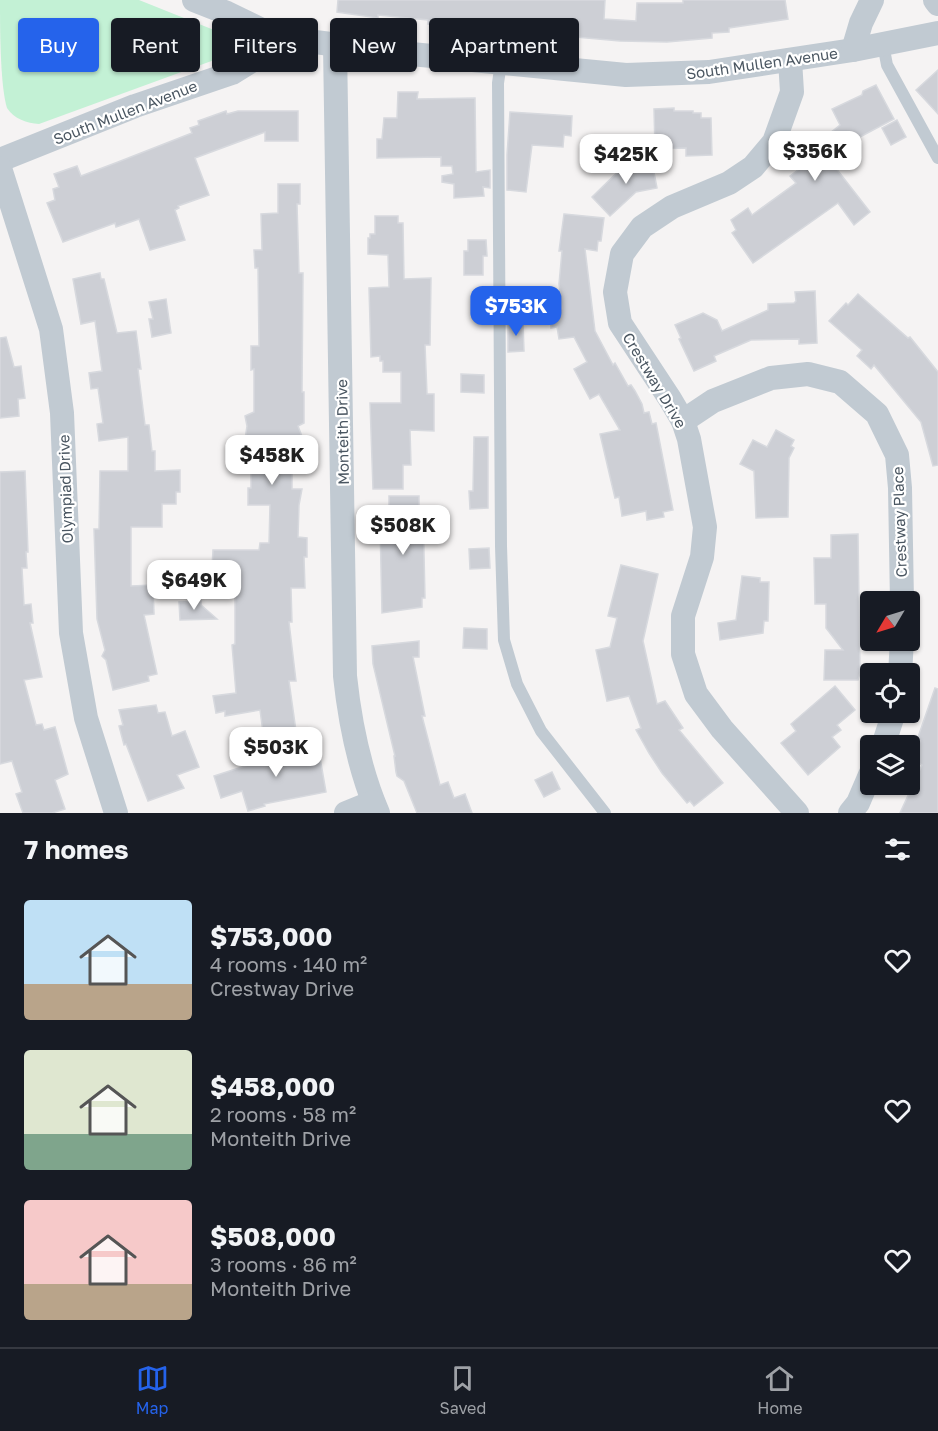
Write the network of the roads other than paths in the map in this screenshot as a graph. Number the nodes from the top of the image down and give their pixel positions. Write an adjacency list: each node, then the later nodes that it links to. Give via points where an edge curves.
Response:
1 (194, 0): 5 (street, South Mullen Avenue)
2 (872, 0): 8 (street, South Mullen Avenue)
3 (935, 0): 4 (street)
4 (938, 4)
5 (237, 18)
6 (938, 33): 7 (street)
7 (882, 44): 8 (street); 14 (lane, via 887,65)
8 (853, 50): 9 (street, South Mullen Avenue)
9 (790, 60): 10 (street, South Mullen Avenue, via 670,75); 17 (street, Crestway Drive, via 792,92 774,142 753,167 729,183 672,207 642,227 622,254 615,292 620,323)
10 (579, 70)
11 (234, 72): 15 (street, South Mullen Avenue)
12 (335, 72): 20 (street, Monteith Drive, via 345,676 358,755)
13 (500, 72): 23 (lane, via 504,640 518,684 541,731)
14 (938, 158)
15 (0, 160)
16 (0, 168): 21 (street, Olympiad Drive, via 51,329 62,413 71,633 86,718)
17 (683, 421): 18 (street, Crestway Place, via 713,401 771,378 808,374 840,382 877,414 897,455); 24 (street, Crestway Drive, via 705,527 702,557 682,616 683,654 696,694)
18 (902, 591)
19 (861, 795): 25 (street)
20 (376, 808): 22 (street)
21 (116, 813)
22 (346, 813)
23 (605, 813)
24 (797, 813)
25 (850, 813)

